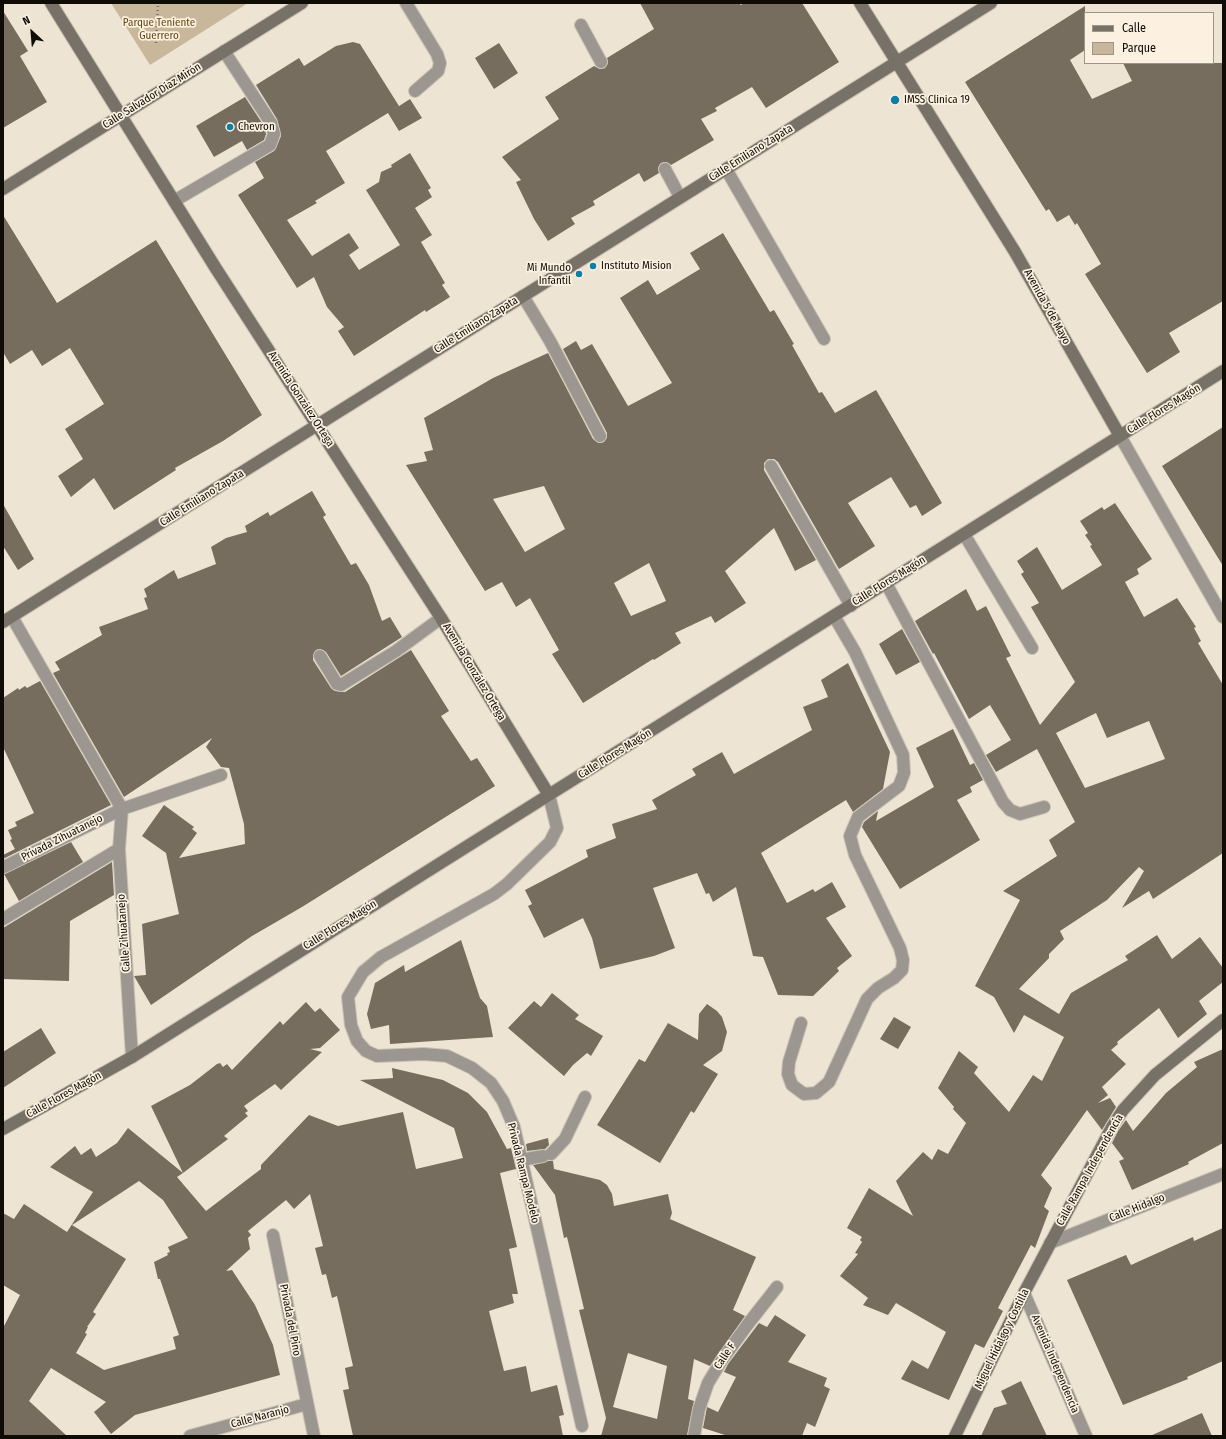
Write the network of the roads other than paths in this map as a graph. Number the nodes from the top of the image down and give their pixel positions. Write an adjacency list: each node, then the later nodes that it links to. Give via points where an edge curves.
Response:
1 (51, 3): 11 (street, Avenida González Ortega)
2 (302, 3): 7 (street, Calle Salvador Díaz Mirón)
3 (406, 3): 10 (street, via 440,63 438,71)
4 (860, 3): 8 (street, Avenida 5 de Mayo)
5 (991, 3): 8 (street, Calle Emiliano Zapata)
6 (580, 25): 9 (street)
7 (224, 51): 11 (street, Calle Salvador Díaz Mirón); 16 (street, via 271,124 274,134 270,145)
8 (898, 61): 13 (street, Calle Emiliano Zapata); 22 (street, Avenida 5 de Mayo, via 1015,252)
9 (601, 62)
10 (415, 91)
11 (121, 115): 14 (street, Calle Salvador Díaz Mirón); 16 (street, Avenida González Ortega)
12 (665, 169): 15 (street)
13 (726, 169): 15 (street, Calle Emiliano Zapata); 18 (street)
14 (3, 189)
15 (680, 198): 17 (street, Calle Emiliano Zapata)
16 (174, 201): 20 (street, Avenida González Ortega)
17 (523, 296): 20 (street, Calle Emiliano Zapata); 21 (street)
18 (824, 339)
19 (1223, 371): 22 (street, Calle Flores Magón)
20 (318, 425): 29 (street, Avenida González Ortega); 30 (street, Calle Emiliano Zapata)
21 (600, 436)
22 (1120, 436): 24 (street, Calle Flores Magón); 28 (street, Avenida 5 de Mayo)
23 (771, 466): 26 (street)
24 (964, 534): 25 (street, Calle Flores Magón); 31 (street)
25 (886, 583): 26 (street, Calle Flores Magón); 35 (street, via 1002,802 1010,810 1020,814)
26 (850, 606): 27 (street, Calle Flores Magón)
27 (834, 616): 34 (street, Calle Flores Magón); 41 (street, via 855,652 903,755 904,773 899,786 858,817 850,836 855,855 900,948 903,960 902,970 867,999 828,1082 816,1093 804,1094 792,1085 788,1074)
28 (1223, 617)
29 (441, 618): 32 (street, via 341,685 337,684); 34 (street, Avenida González Ortega)
30 (8, 620): 36 (street)
31 (1032, 648)
32 (320, 656)
33 (220, 775): 36 (street)
34 (549, 795): 42 (street, Calle Flores Magón); 45 (street, Privada Rampa Modelo, via 557,828 550,842 494,894 381,956 363,972 348,998 351,1026 357,1042 366,1051 377,1056 447,1056 472,1068 491,1083 514,1127)
35 (1044, 807)
36 (122, 808): 37 (street, Calle Zihuatanejo); 38 (street, Privada Zihuatanejo)
37 (119, 849): 39 (street); 42 (street, Calle Zihuatanejo)
38 (3, 866)
39 (3, 919)
40 (1223, 1020): 48 (street, Calle Rampa Independencia, via 1155,1075 1123,1110)
41 (801, 1023)
42 (132, 1057): 44 (street, Calle Flores Magón)
43 (585, 1097): 45 (street, via 565,1139 547,1155)
44 (3, 1129)
45 (521, 1160): 52 (street, Privada Rampa Modelo)
46 (1223, 1174): 48 (street, Calle Hidalgo)
47 (272, 1235): 51 (street, Privada del Pino)
48 (1050, 1243): 50 (street, Miguel Hidalgo y Costilla)
49 (777, 1287): 55 (street, Calle F, via 739,1336 708,1383 699,1409)
50 (1024, 1293): 56 (street, Miguel Hidalgo y Costilla); 57 (street, Avenida Independencia)
51 (307, 1404): 53 (street, Calle Naranjo); 54 (street, Privada del Pino)
52 (582, 1426)
53 (190, 1436)
54 (314, 1436)
55 (694, 1436)
56 (955, 1436)
57 (1086, 1436)

